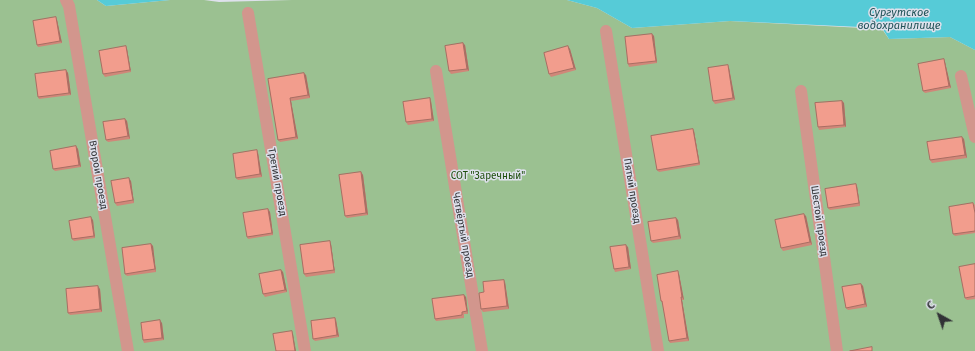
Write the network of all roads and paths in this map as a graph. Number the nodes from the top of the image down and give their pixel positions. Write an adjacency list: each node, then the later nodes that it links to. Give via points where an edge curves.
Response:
1 (66, 0): 8 (street, Второй проезд)
2 (248, 13): 9 (street, Третий проезд)
3 (606, 31): 11 (street, Пятый проезд)
4 (436, 72): 10 (street, Четвёртый проезд)
5 (960, 76): 7 (street)
6 (801, 91): 12 (street, Шестой проезд)
7 (975, 136)
8 (128, 351)
9 (306, 351)
10 (482, 351)
11 (658, 351)
12 (837, 351)

